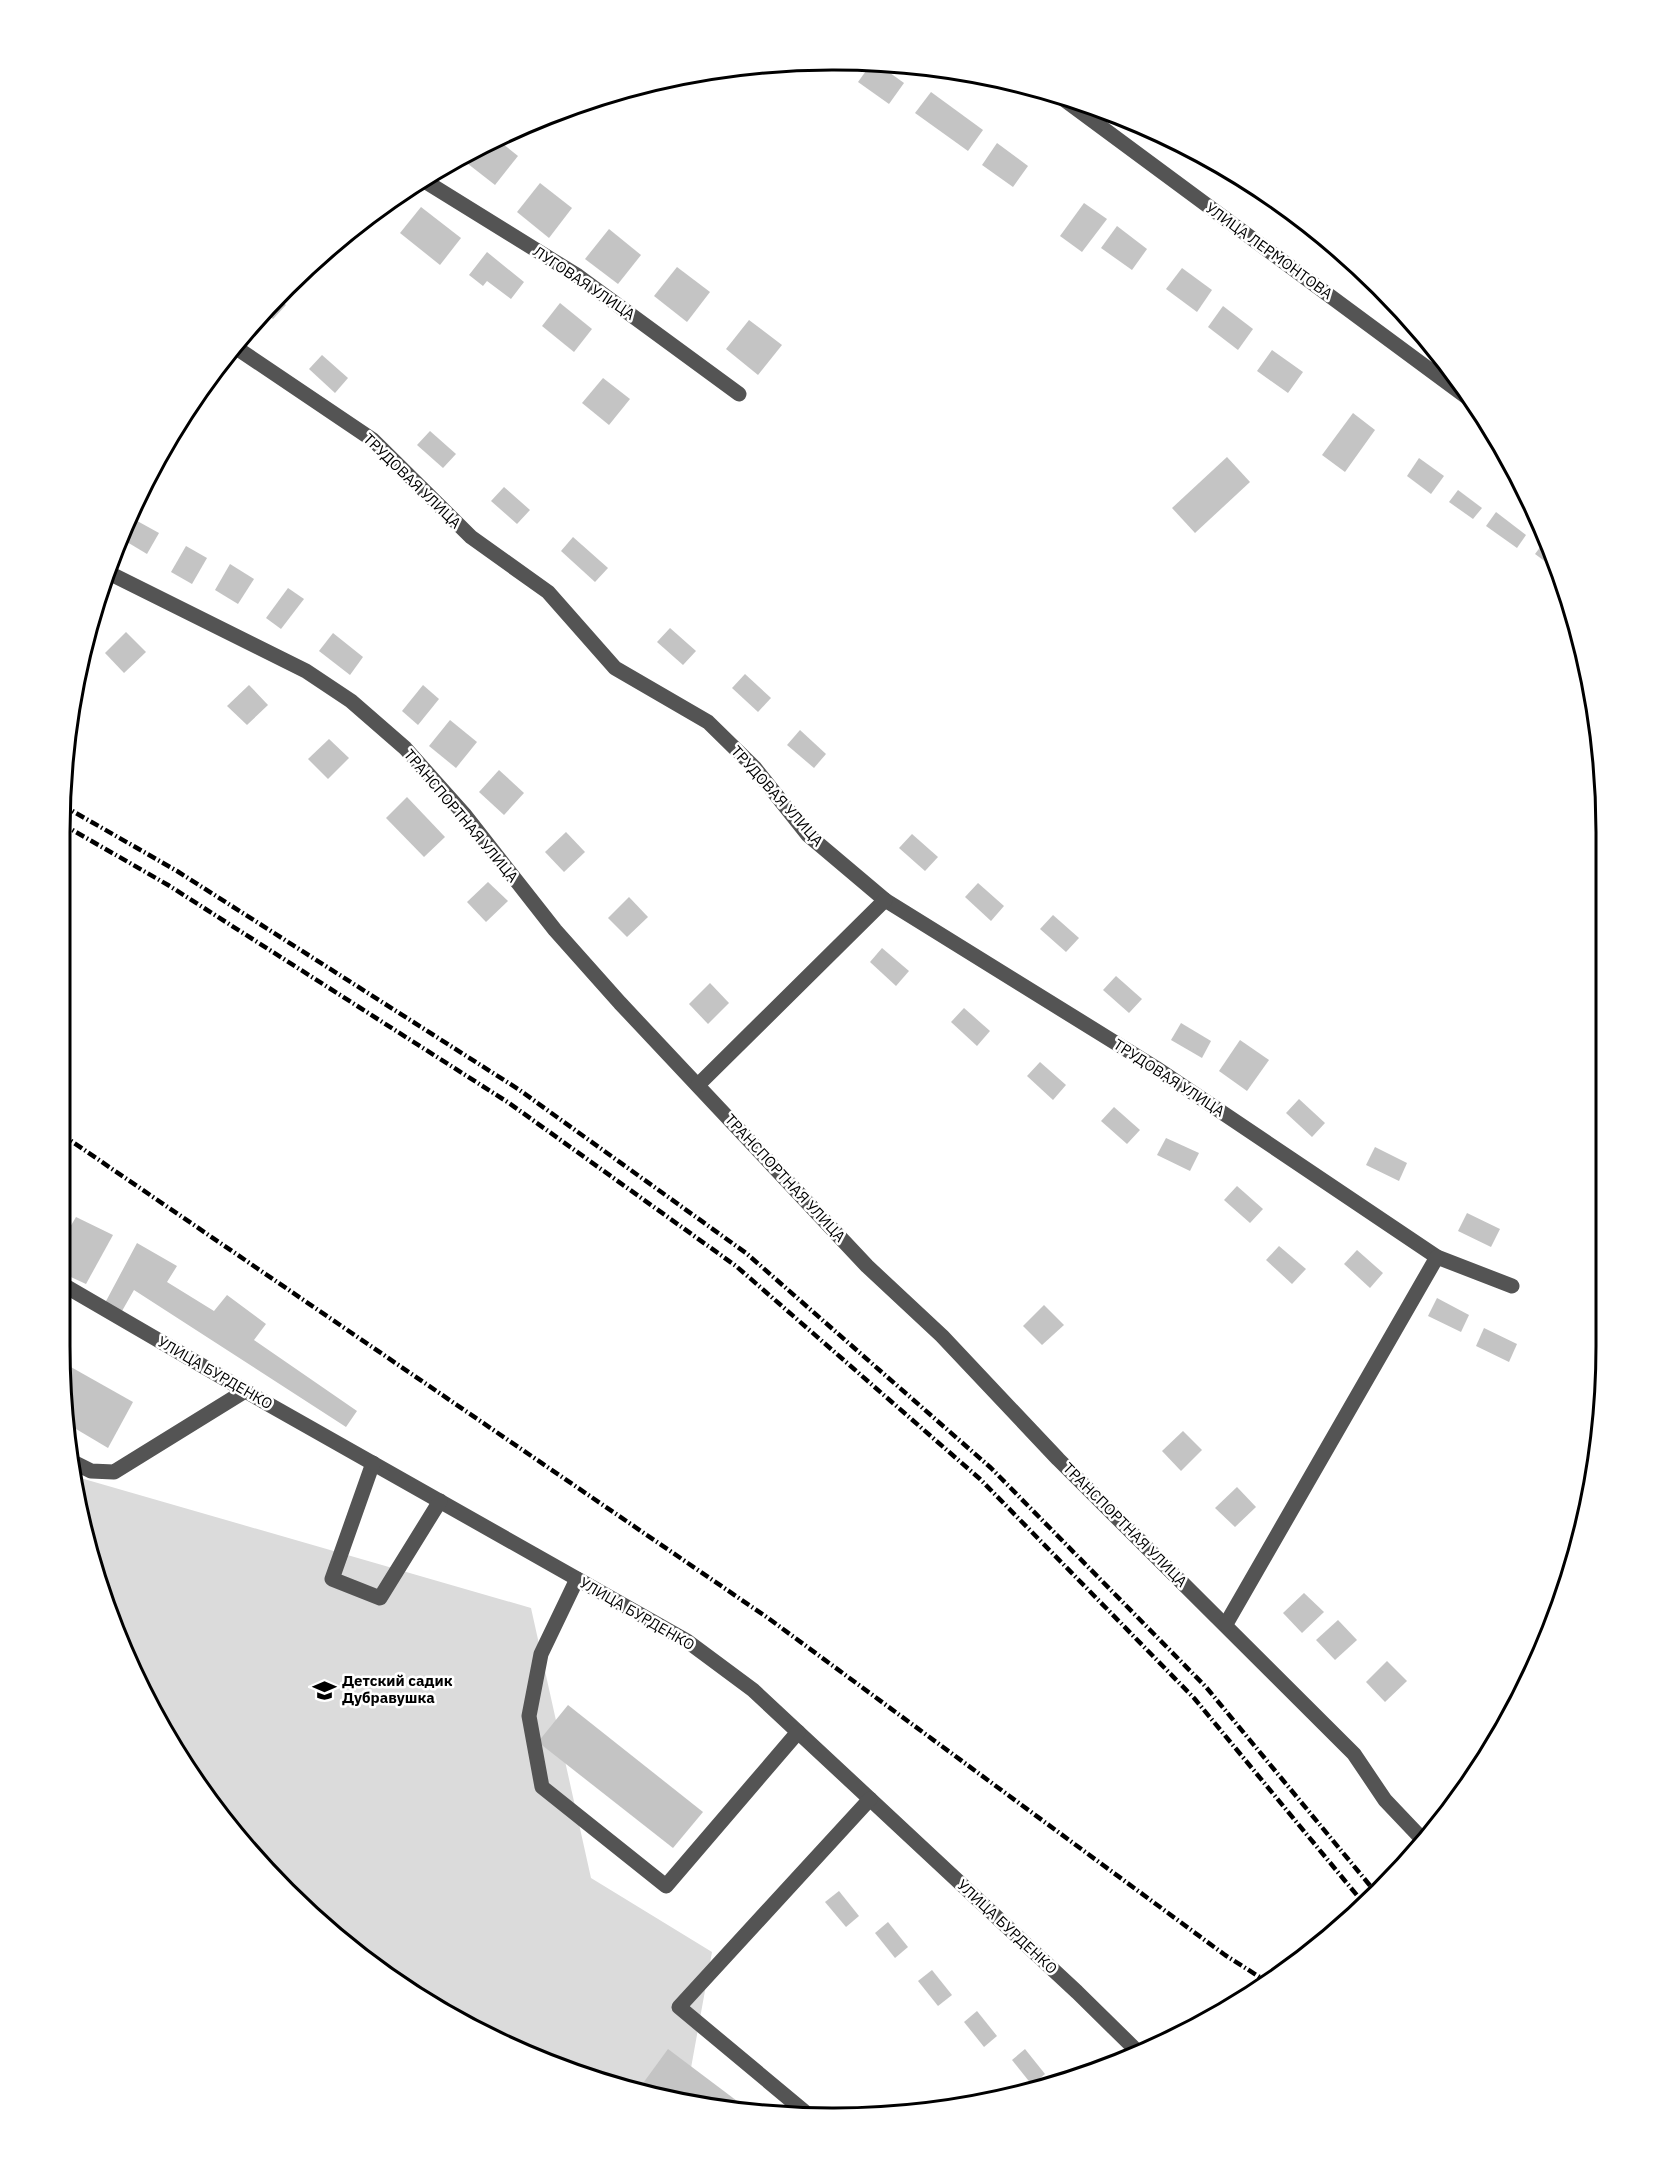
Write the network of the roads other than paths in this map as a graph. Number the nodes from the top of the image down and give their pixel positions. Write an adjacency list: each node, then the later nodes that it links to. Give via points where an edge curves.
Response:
1 (1081, 112): 4 (street, УЛИЦА ЛЕРМОНТОВА)
2 (432, 185): 5 (street, ЛУГОВАЯ УЛИЦА, via 578,276)
3 (242, 352): 7 (street, ТРУДОВАЯ УЛИЦА, via 373,440 471,537 548,592 615,668 708,722 754,767 808,835)
4 (1449, 384)
5 (739, 394)
6 (116, 576): 8 (street, ТРАНСПОРТНАЯ УЛИЦА, via 306,671 351,701 387,732 464,814 555,930)
7 (885, 900): 8 (street); 9 (street, ТРУДОВАЯ УЛИЦА, via 1156,1068)
8 (698, 1085): 17 (street, ТРАНСПОРТНАЯ УЛИЦА, via 867,1266 942,1336 1058,1459)
9 (1437, 1257): 10 (street, ТРУДОВАЯ УЛИЦА); 17 (street)
10 (1512, 1286)
11 (71, 1289): 12 (street, УЛИЦА БУРДЕНКО)
12 (246, 1391): 13 (street, УЛИЦА БУРДЕНКО); 14 (street, via 114,1472 91,1471)
13 (373, 1463): 15 (street, УЛИЦА БУРДЕНКО); 15 (street, via 332,1578 380,1598)
14 (80, 1466)
15 (440, 1501): 16 (street, УЛИЦА БУРДЕНКО)
16 (577, 1578): 18 (street, УЛИЦА БУРДЕНКО, via 687,1641 753,1690); 18 (street, via 542,1654 529,1716 542,1787 666,1886)
17 (1226, 1624): 20 (street, ТРАНСПОРТНАЯ УЛИЦА, via 1354,1754 1385,1800)
18 (798, 1732): 19 (street, УЛИЦА БУРДЕНКО)
19 (870, 1799): 21 (street, УЛИЦА БУРДЕНКО); 22 (street, via 679,2007)
20 (1418, 1835)
21 (1133, 2047)
22 (798, 2107)

